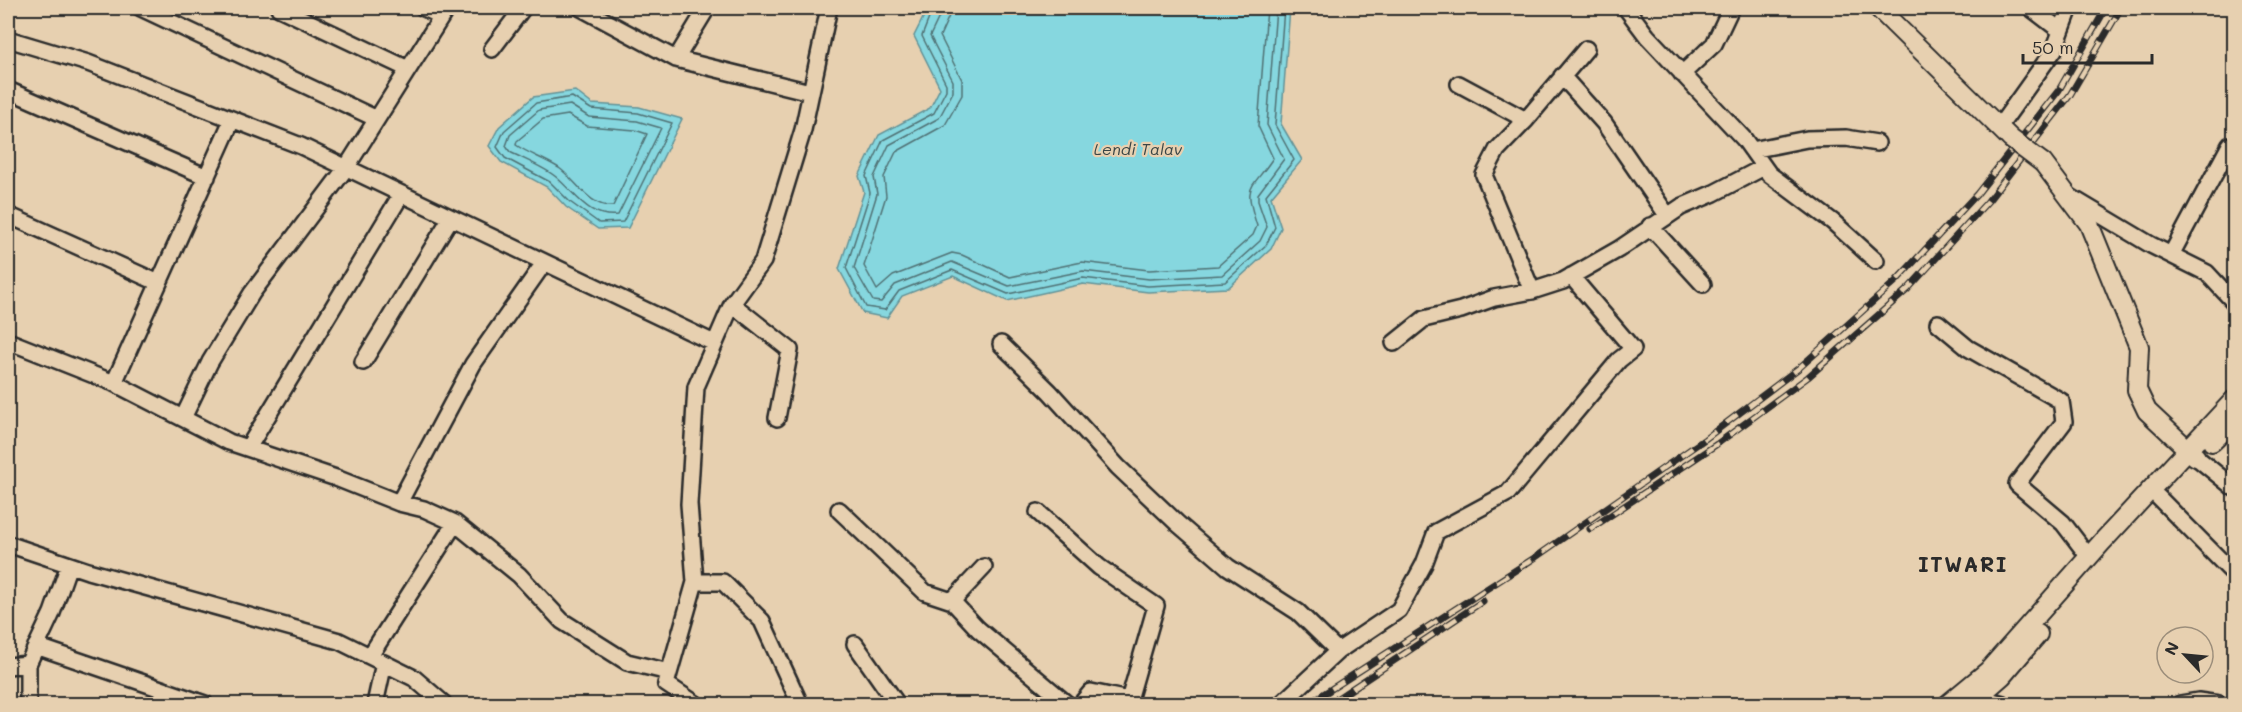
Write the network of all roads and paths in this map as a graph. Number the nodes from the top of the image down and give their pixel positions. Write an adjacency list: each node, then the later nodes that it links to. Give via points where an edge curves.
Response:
1 (141, 8): 25 (street)
2 (279, 8): 19 (street)
3 (424, 8): 13 (street)
4 (523, 8): 16 (street)
5 (581, 8): 18 (street)
6 (706, 8): 18 (street)
7 (828, 8): 24 (street)
8 (1626, 8): 20 (street)
9 (1731, 8): 20 (street, via 1714,44)
10 (1878, 8): 28 (street)
11 (2031, 8): 14 (street)
12 (2070, 8): 14 (street)
13 (444, 12): 19 (street)
14 (2061, 31): 28 (street, via 2054,50)
15 (8, 39): 26 (street, via 88,63)
16 (492, 49)
17 (1586, 49): 21 (street)
18 (676, 59): 24 (street)
19 (408, 69): 25 (street)
20 (1683, 74): 31 (street)
21 (1562, 76): 27 (street); 38 (street, via 1604,123)
22 (1459, 84): 27 (street)
23 (8, 90): 34 (street)
24 (810, 92): 49 (street, via 803,130 763,261)
25 (377, 119): 33 (street)
26 (232, 120): 33 (street); 34 (street)
27 (1526, 120): 47 (street, via 1497,150 1484,176)
28 (2005, 133): 36 (street, bridge, via 2043,164)
29 (1877, 143): 31 (street, via 1846,138 1807,139)
30 (2230, 145): 41 (street)
31 (1752, 150): 32 (street)
32 (1764, 166): 38 (street); 42 (street)
33 (346, 168): 35 (street); 58 (street, via 252,293 210,362)
34 (207, 177): 45 (street)
35 (400, 195): 39 (street); 61 (street)
36 (2067, 195): 41 (street); 62 (street, via 2089,224 2139,347 2137,390 2147,411)
37 (8, 215): 45 (street)
38 (1667, 215): 40 (street)
39 (450, 219): 43 (street); 55 (street)
40 (1650, 226): 44 (street); 46 (street)
41 (2171, 255): 48 (street, via 2207,273)
42 (1876, 261)
43 (544, 263): 53 (street); 65 (street, via 473,364)
44 (1571, 276): 47 (street); 78 (street, via 1633,349 1619,360 1508,494 1436,532 1399,610)
45 (159, 283): 56 (street)
46 (1703, 284)
47 (1532, 291): 52 (street, via 1424,319)
48 (2235, 302)
49 (732, 304): 53 (street); 59 (street, via 790,350)
50 (1938, 322): 70 (street, via 1968,348 2061,400 2064,422 2017,484 2062,523)
51 (8, 341): 56 (street)
52 (1394, 343)
53 (714, 344): 74 (street, via 696,387 689,504)
54 (1001, 344): 78 (street, via 1177,523 1228,567 1298,612)
55 (363, 362)
56 (114, 383): 58 (street)
57 (2235, 400): 62 (street)
58 (183, 418): 61 (street)
59 (777, 418)
60 (2235, 421): 62 (street)
61 (248, 448): 65 (street)
62 (2192, 454): 63 (street); 64 (street)
63 (2235, 488)
64 (2154, 494): 70 (street); 73 (street)
65 (399, 503): 68 (street)
66 (838, 510): 75 (street, via 925,592)
67 (1038, 512): 84 (street, via 1099,567 1155,606)
68 (455, 523): 79 (street); 82 (street, via 519,575 562,621 627,662)
69 (8, 544): 71 (street)
70 (2093, 562): 83 (street, via 2002,676)
71 (69, 565): 77 (street); 79 (street, via 339,641)
72 (984, 567): 75 (street)
73 (2235, 574)
74 (695, 582): 82 (street); 90 (street, via 723,582 762,621)
75 (952, 601): 92 (street, via 978,629)
76 (855, 644): 91 (street)
77 (36, 646): 80 (street); 86 (street)
78 (1338, 651): 94 (street)
79 (377, 659): 87 (street); 88 (street, via 414,678)
80 (28, 664): 81 (street); 85 (street)
81 (8, 666)
82 (669, 672): 89 (street, via 666,684)
83 (1971, 697): 95 (street); 96 (street)
84 (1131, 702): 93 (street, via 1091,692)
85 (28, 705)
86 (205, 705)
87 (375, 705)
88 (444, 705)
89 (696, 705)
90 (800, 705)
91 (897, 705)
92 (1067, 705)
93 (1081, 705)
94 (1281, 705)
95 (1948, 705)
96 (2003, 705)
97 (2180, 705): 98 (street, via 2198,701)
98 (2219, 705)

